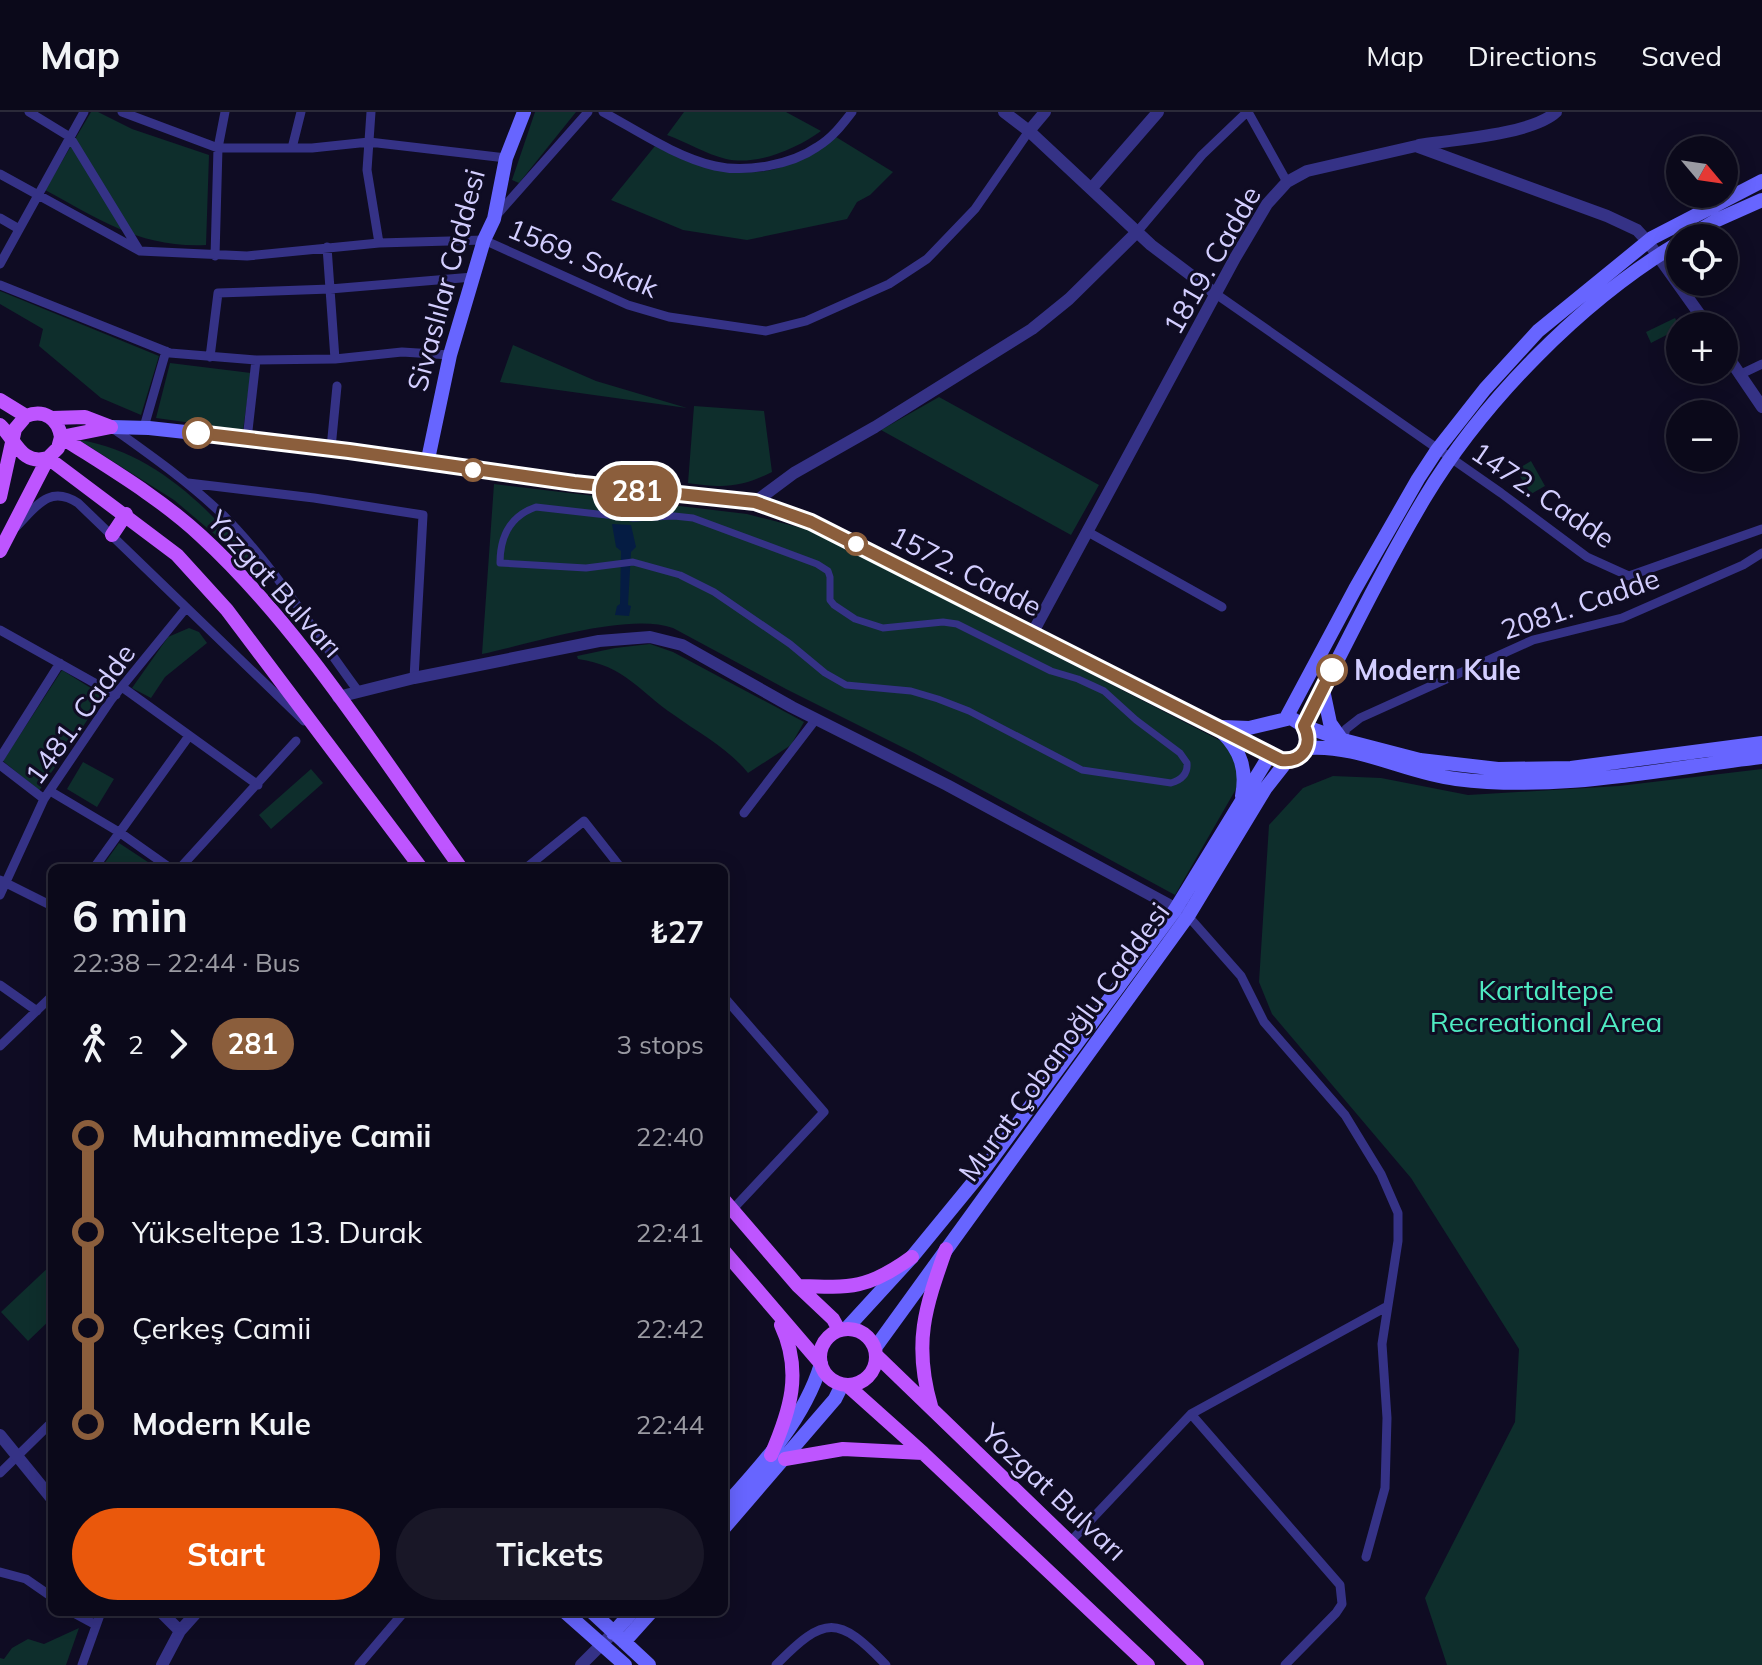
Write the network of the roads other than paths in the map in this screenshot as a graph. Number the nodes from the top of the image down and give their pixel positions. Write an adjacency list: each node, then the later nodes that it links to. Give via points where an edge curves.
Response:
1 (29, 112): 17 (street)
2 (84, 112): 17 (street)
3 (122, 112): 20 (street)
4 (225, 112): 20 (street)
5 (301, 112): 21 (street)
6 (371, 112): 18 (street)
7 (524, 112): 22 (main road, Sivaslılar Caddesi)
8 (588, 112): 30 (street)
9 (603, 112): 10 (street, via 660,143 714,166 736,169 780,163 816,149)
10 (852, 112)
11 (1004, 112): 16 (street)
12 (1045, 112): 16 (street)
13 (1158, 112): 26 (street)
14 (1247, 112): 25 (street); 33 (street, via 1202,155)
15 (1556, 112): 19 (street, 1819. Cadde, via 1542,122 1497,133)
16 (1029, 131): 26 (street); 34 (street, 1569. Sokak, via 975,209 927,259 889,284 806,321 766,331 669,317 628,305)
17 (70, 137): 27 (street); 39 (street)
18 (369, 142): 21 (street); 22 (street); 36 (street, via 367,170)
19 (1416, 146): 25 (street, 1819. Cadde, via 1307,171); 35 (street, via 1607,216 1637,230)
20 (218, 148): 21 (street); 41 (street)
21 (292, 148)
22 (506, 158): 30 (main road, Sivaslılar Caddesi)
23 (0, 174): 27 (street)
24 (1762, 181): 35 (main road)
25 (1287, 182): 46 (street, 1819. Cadde, via 1267,204)
26 (1091, 189): 33 (street)
27 (37, 195): 32 (street); 39 (street)
28 (1762, 200): 31 (main road)
29 (0, 218): 32 (street)
30 (494, 219): 34 (main road, Sivaslılar Caddesi)
31 (1710, 224)
32 (19, 229): 42 (street)
33 (1137, 232): 46 (street); 73 (street, via 1032,329)
34 (484, 240): 36 (street); 43 (main road, Sivaslılar Caddesi)
35 (1648, 242): 40 (street); 67 (main road, via 1538,331)
36 (379, 243): 37 (street)
37 (327, 247): 41 (street); 45 (street)
38 (1666, 250): 40 (main road)
39 (140, 251): 41 (street)
40 (1657, 255): 47 (street); 69 (main road, via 1600,298 1523,370)
41 (215, 256)
42 (0, 264)
43 (473, 277): 45 (street); 49 (main road, Sivaslılar Caddesi)
44 (0, 285): 48 (street)
45 (330, 289): 50 (street, via 218,293); 51 (street)
46 (1216, 294): 67 (street, 1472. Cadde); 76 (street, 1819. Cadde)
47 (1698, 312)
48 (166, 351): 50 (street); 62 (street)
49 (450, 355): 51 (street, via 402,352); 70 (main road, Sivaslılar Caddesi)
50 (210, 357): 52 (street)
51 (335, 359): 52 (street)
52 (256, 360): 65 (street)
53 (1762, 364): 54 (street)
54 (1739, 375): 57 (street)
55 (337, 386): 66 (street)
56 (0, 400): 58 (main road)
57 (1762, 407)
58 (26, 416): 59 (main road, via 40,413); 63 (main road)
59 (52, 418): 61 (main road, via 85,417); 64 (main road)
60 (0, 425): 63 (main road, Yozgat Bulvarı)
61 (111, 427): 62 (main road, 1572. Cadde); 64 (main road); 71 (street)
62 (144, 427): 65 (main road, 1572. Cadde)
63 (14, 437): 68 (main road, Yozgat Bulvarı, via 25,457); 72 (main road)
64 (61, 437): 68 (main road); 91 (main road, Yozgat Bulvarı, via 202,537 270,609)
65 (247, 439): 66 (main road, 1572. Cadde)
66 (331, 448): 70 (main road, 1572. Cadde)
67 (1437, 450): 69 (street, 1472. Cadde); 93 (main road)
68 (48, 458): 74 (main road, Yozgat Bulvarı); 77 (main road)
69 (1451, 460): 75 (street, 1472. Cadde, via 1587,557 1629,576); 88 (main road)
70 (427, 464): 73 (main road, 1572. Cadde)
71 (188, 483): 87 (street, via 423,515); 90 (street, via 261,557)
72 (0, 497)
73 (755, 502): 85 (main road, 1572. Cadde, via 811,522)
74 (126, 514): 78 (main road); 99 (main road, Yozgat Bulvarı, via 177,555 227,610)
75 (1762, 529)
76 (1088, 532): 82 (street); 85 (street, 1819. Cadde)
77 (9, 535): 78 (street, via 38,504 61,495 78,503); 79 (main road)
78 (112, 535): 83 (street)
79 (0, 551)
80 (1762, 553): 100 (street, 2081. Cadde, via 1622,618 1533,640 1360,718 1346,729)
81 (619, 563): 81 (street, via 586,568 500,563 500,552 513,520 536,507 702,521 823,567 830,577 830,600 865,623 883,628 951,622 1051,671 1093,684 1180,753 1186,773 1171,783 1082,770 938,699 846,685 700,584 668,571)
82 (1222, 607)
83 (186, 608): 89 (street, 1481. Cadde); 99 (street)
84 (0, 630): 86 (street)
85 (1032, 634): 95 (main road, 1572. Cadde)
86 (60, 663): 89 (street); 104 (street)
87 (414, 678): 90 (street); 92 (street, via 599,641 650,637 682,645)
88 (1323, 689): 94 (main road); 100 (main road, via 1330,723)
89 (119, 691): 96 (street); 108 (street, 1481. Cadde)
90 (358, 691): 91 (street)
91 (338, 697): 116 (main road, Yozgat Bulvarı)
92 (816, 719): 110 (street); 122 (street)
93 (1282, 719): 94 (main road); 95 (main road, via 1249,728); 102 (main road, via 1266,734)
94 (1304, 726): 100 (main road); 101 (main road)
95 (1216, 727): 102 (main road, 1572. Cadde); 109 (main road, via 1245,771)
96 (189, 736): 107 (street); 111 (street)
97 (296, 741): 107 (street)
98 (1762, 743): 100 (main road, via 1524,770 1444,764)
99 (329, 745): 115 (main road, Yozgat Bulvarı)
100 (1342, 745): 101 (main road); 103 (main road, via 1417,772 1520,784)
101 (1307, 748): 105 (main road, via 1299,758)
102 (1271, 753): 105 (main road); 109 (main road, Murat Çobanoğlu Caddesi)
103 (1762, 757)
104 (0, 758)
105 (1287, 761): 122 (main road, Murat Çobanoğlu Caddesi)
106 (0, 765): 108 (street)
107 (258, 785): 114 (street)
108 (47, 795): 111 (street); 119 (street, 1481. Cadde)
109 (1241, 801): 122 (main road, Murat Çobanoğlu Caddesi)
110 (744, 813)
111 (119, 832): 112 (street); 113 (street)
112 (97, 864)
113 (164, 864)
114 (184, 864)
115 (418, 864)
116 (458, 864)
117 (531, 864): 118 (street, via 584,821)
118 (618, 864)
119 (3, 882): 120 (street, 1481. Cadde); 121 (street)
120 (0, 895)
121 (48, 904)
122 (1182, 912): 129 (main road, Murat Çobanoğlu Caddesi); 131 (main road, Murat Çobanoğlu Caddesi); 133 (street, via 1241,976 1264,1022 1336,1104 1381,1174 1399,1225)
123 (0, 985): 126 (street)
124 (48, 1002): 126 (street)
125 (728, 1002): 128 (street, via 824,1112)
126 (37, 1011): 127 (street)
127 (0, 1046)
128 (728, 1205): 132 (main road)
129 (946, 1249): 136 (main road, Murat Çobanoğlu Caddesi); 139 (main road, via 923,1317 921,1355)
130 (728, 1256): 134 (main road)
131 (912, 1257): 132 (main road, via 868,1284); 135 (main road, Murat Çobanoğlu Caddesi)
132 (798, 1286): 135 (main road)
133 (1386, 1307): 140 (street); 151 (street, via 1385,1488)
134 (776, 1314): 137 (main road); 145 (main road, via 791,1357 792,1381)
135 (842, 1330): 136 (main road, via 863,1333); 137 (main road, via 824,1342)
136 (875, 1352): 138 (main road, via 869,1376); 139 (main road, Yozgat Bulvarı)
137 (821, 1364): 138 (main road, via 829,1378); 145 (main road)
138 (845, 1385): 143 (main road); 145 (main road)
139 (932, 1411): 150 (main road, Yozgat Bulvarı)
140 (1191, 1414): 150 (street); 177 (street, via 1340,1585 1342,1604 1336,1613)
141 (48, 1426): 144 (street)
142 (0, 1435): 144 (street)
143 (923, 1453): 145 (main road, via 843,1449); 175 (main road)
144 (16, 1456): 146 (street); 147 (street)
145 (778, 1457): 148 (main road); 149 (main road)
146 (0, 1473)
147 (48, 1494)
148 (728, 1503)
149 (728, 1523)
150 (1070, 1542): 176 (main road, Yozgat Bulvarı)
151 (1366, 1557)
152 (0, 1572): 153 (street, via 26,1579)
153 (48, 1594)
154 (79, 1616): 163 (street)
155 (99, 1616): 163 (street)
156 (165, 1616): 164 (street)
157 (193, 1616): 164 (street)
158 (401, 1616): 169 (street)
159 (569, 1616): 166 (main road)
160 (596, 1616): 165 (main road)
161 (630, 1616): 165 (main road)
162 (646, 1616): 165 (main road)
163 (96, 1625): 167 (street)
164 (180, 1631): 168 (street)
165 (619, 1638): 166 (street); 172 (main road)
166 (607, 1655): 170 (street); 171 (main road)
167 (82, 1665)
168 (162, 1665)
169 (359, 1665)
170 (581, 1665)
171 (625, 1665)
172 (649, 1665)
173 (776, 1665): 174 (street, via 820,1628 839,1627 859,1638)
174 (886, 1665)
175 (1148, 1665)
176 (1197, 1665)
177 (1285, 1665)

